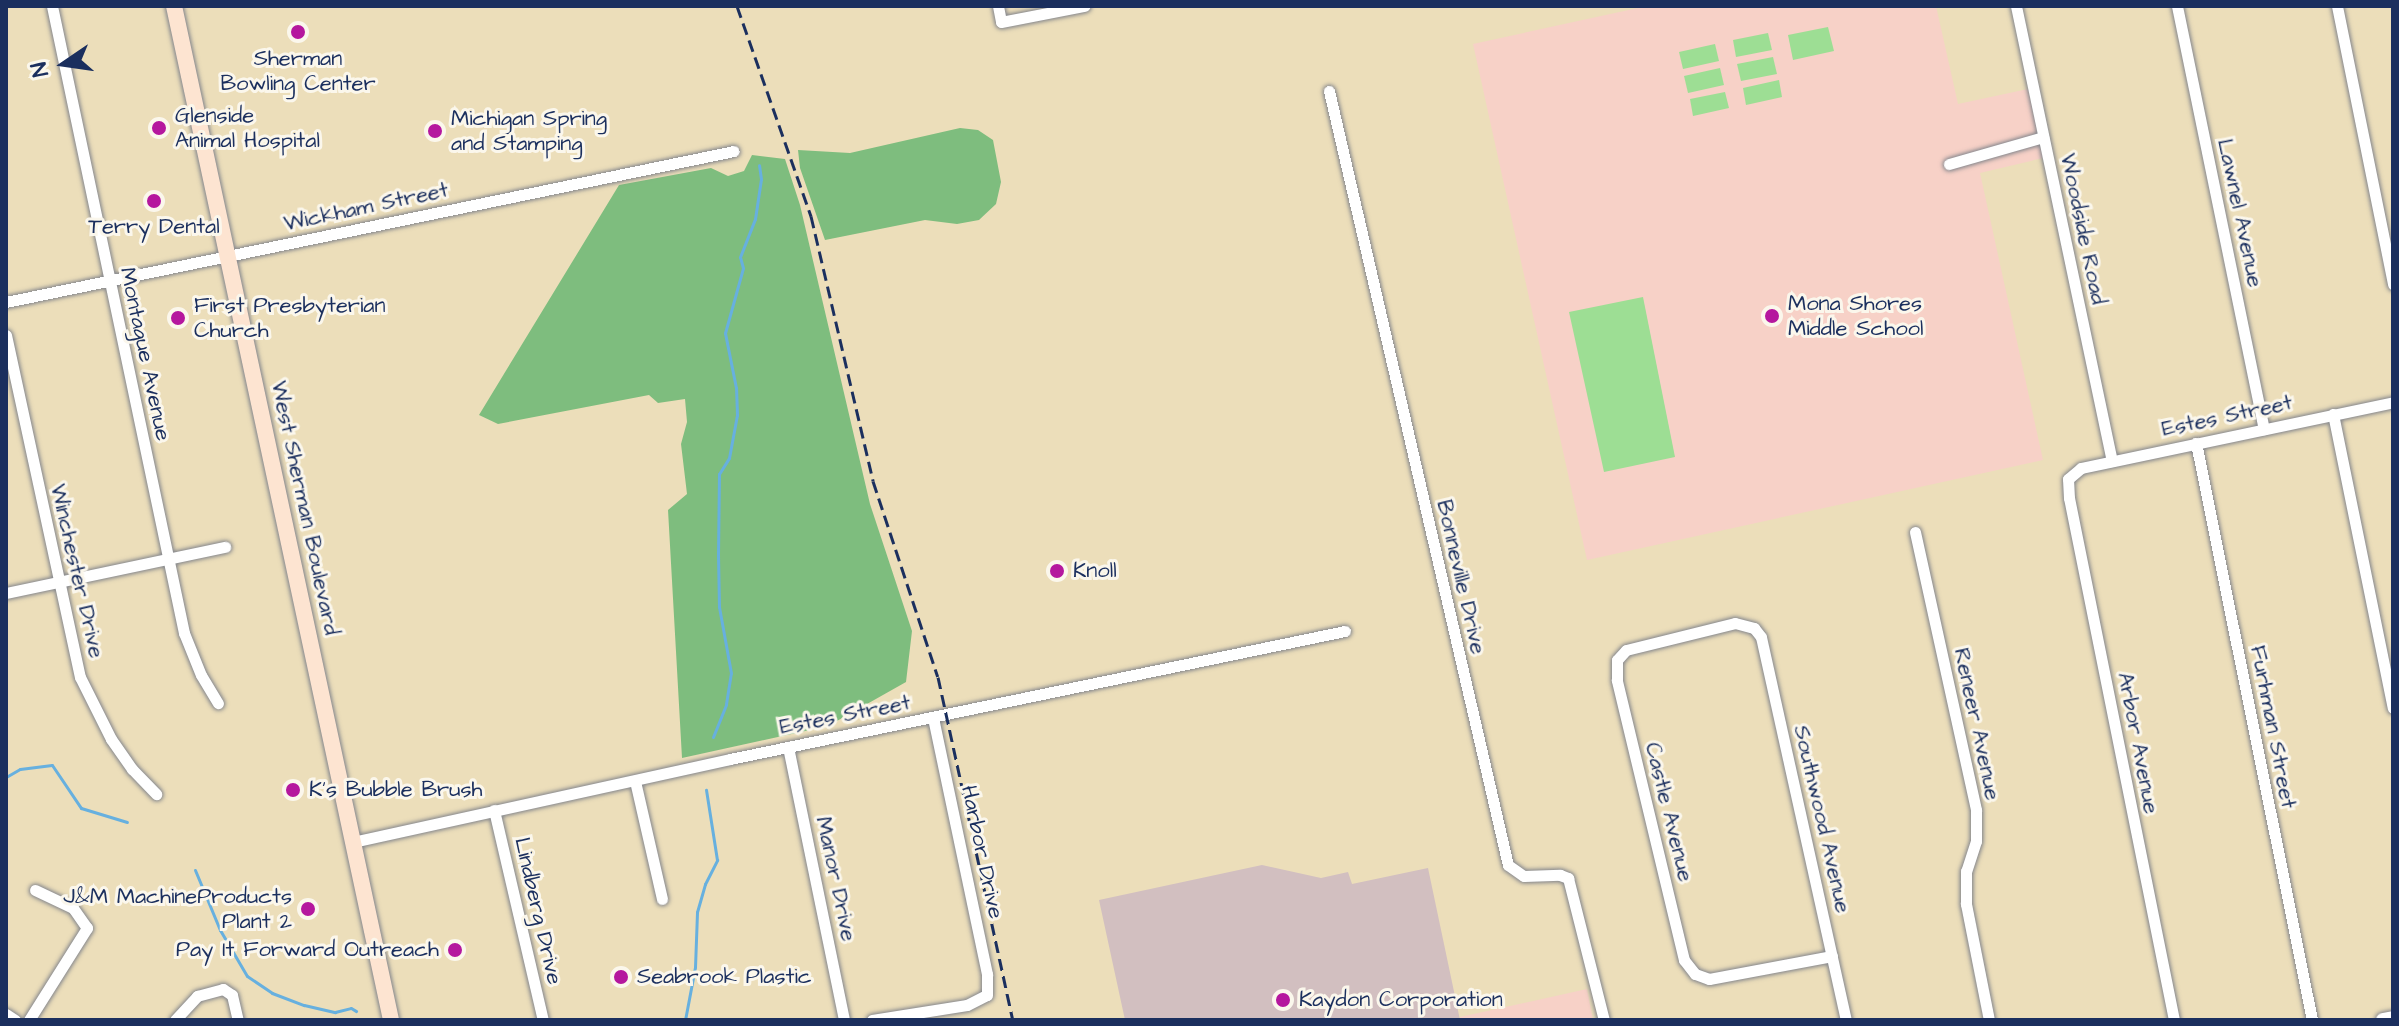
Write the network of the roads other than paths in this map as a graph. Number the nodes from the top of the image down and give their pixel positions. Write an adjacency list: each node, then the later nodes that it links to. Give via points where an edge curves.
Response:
1 (52, 6): 13 (street, Montague Avenue)
2 (174, 6): 12 (main road, West Sherman Boulevard)
3 (998, 6): 4 (street, via 1001,22)
4 (1084, 6)
5 (2016, 6): 9 (street, Woodside Road)
6 (2177, 6): 19 (street, Lawnel Avenue)
7 (2337, 6): 14 (street)
8 (1329, 91): 50 (street, Bonneville Drive, via 1508,865 1524,876 1568,878)
9 (2043, 137): 11 (street); 21 (street, Woodside Road)
10 (734, 151): 12 (street, Wickham Street)
11 (1949, 164)
12 (230, 256): 13 (street, Wickham Street); 37 (main road, West Sherman Boulevard)
13 (109, 280): 15 (street, Wickham Street); 25 (street, Montague Avenue)
14 (2393, 284)
15 (6, 302)
16 (6, 335): 26 (street, Winchester Drive)
17 (2393, 402): 18 (street, Estes Street)
18 (2333, 414): 19 (street, Estes Street); 31 (street)
19 (2264, 429): 20 (street, Estes Street)
20 (2196, 443): 21 (street, Estes Street); 54 (street, Furhman Street)
21 (2112, 461): 22 (street, Estes Street)
22 (2072, 474): 53 (street, Arbor Avenue, via 2069,498)
23 (1915, 532): 52 (street, Reneer Avenue, via 1976,810 1966,904)
24 (225, 547): 25 (street)
25 (168, 559): 26 (street); 30 (street, Montague Avenue, via 184,633)
26 (57, 582): 27 (street); 35 (street, Winchester Drive, via 88,696 132,769)
27 (6, 593)
28 (1754, 628): 40 (street, Southwood Avenue, via 1761,637); 40 (street, Castle Avenue, via 1735,623 1638,644 1620,656 1620,695 1684,960 1695,974 1709,979)
29 (1345, 631): 32 (street, Estes Street)
30 (218, 703)
31 (2393, 708)
32 (933, 718): 33 (street, Estes Street); 49 (street, Harbor Drive, via 987,974 987,995 967,1005)
33 (788, 747): 34 (street, Estes Street); 48 (street, Manor Drive)
34 (635, 781): 36 (street, Estes Street); 39 (street)
35 (156, 794)
36 (494, 810): 37 (street, Estes Street); 47 (street, Lindberg Drive)
37 (353, 842): 46 (main road, West Sherman Boulevard)
38 (35, 890): 44 (street, via 73,908 87,928)
39 (662, 899)
40 (1832, 956): 51 (street, Southwood Avenue)
41 (6, 1014): 43 (street)
42 (237, 1016): 45 (street, via 232,995 223,989 197,996)
43 (15, 1020)
44 (29, 1020)
45 (175, 1020)
46 (391, 1020)
47 (543, 1020)
48 (844, 1020)
49 (872, 1020)
50 (1604, 1020)
51 (1846, 1020)
52 (1989, 1020)
53 (2174, 1020)
54 (2312, 1020)

